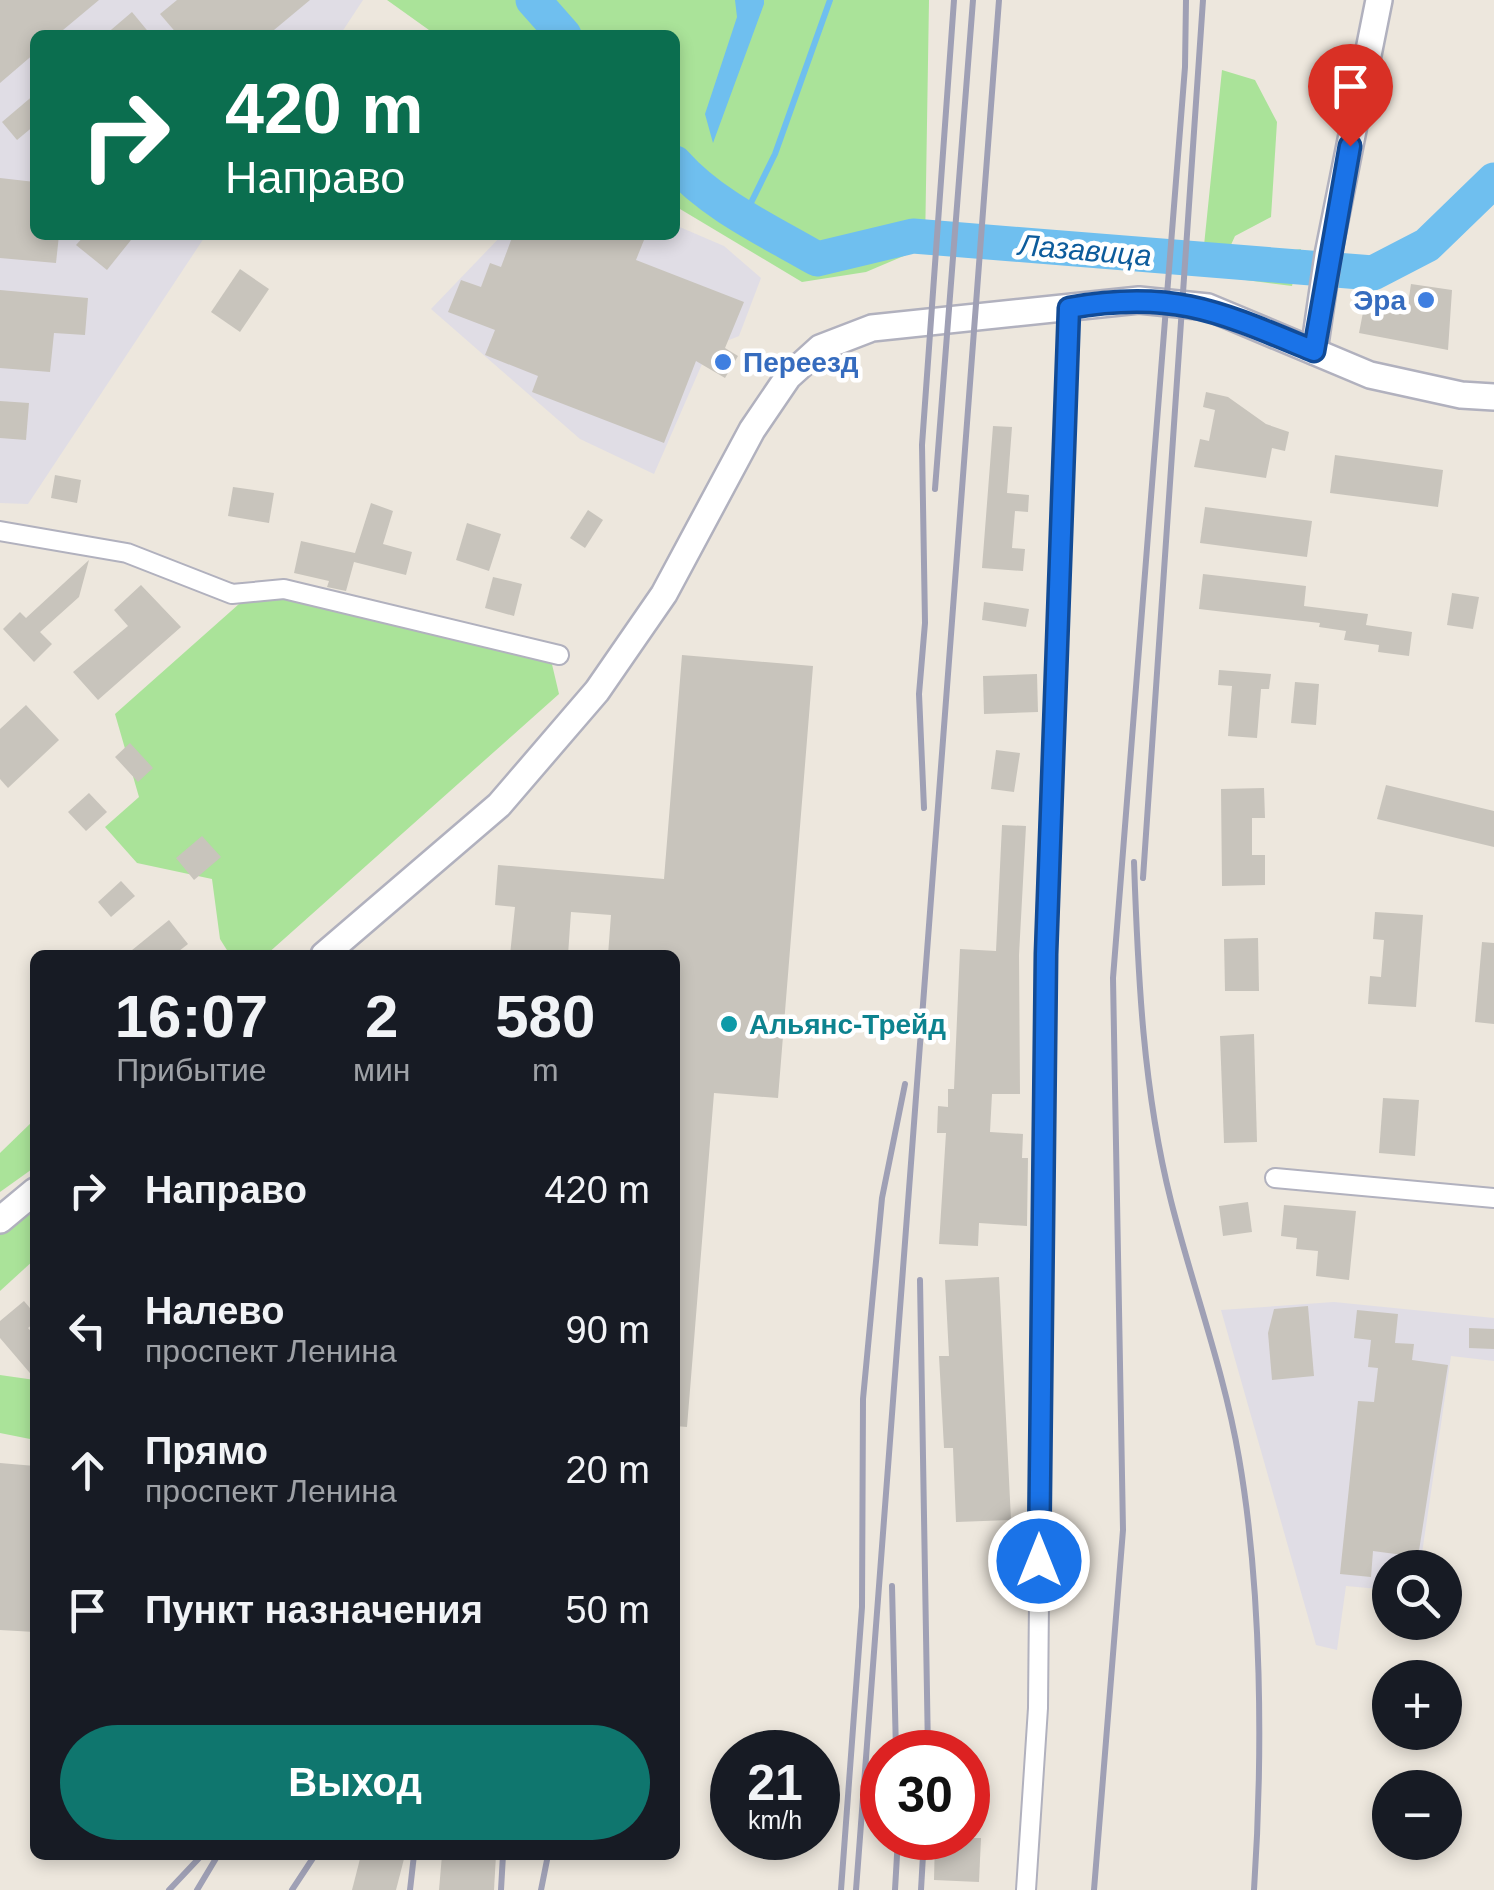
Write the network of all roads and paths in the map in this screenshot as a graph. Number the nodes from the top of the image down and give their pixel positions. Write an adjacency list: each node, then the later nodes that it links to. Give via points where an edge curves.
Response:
1 (1379, 0): 3 (main road)
2 (1069, 308): 3 (main road, via 1139,300 1208,307); 7 (main road, via 872,328 808,358 752,430 664,594 598,691 499,805); 12 (street, via 1045,974 1038,1708)
3 (1314, 351): 4 (main road, via 1370,375)
4 (1494, 398)
5 (0, 531): 6 (street, via 127,553 232,594 284,589)
6 (559, 654)
7 (330, 950)
8 (1275, 1178): 10 (street)
9 (30, 1196): 11 (main road)
10 (1494, 1198)
11 (0, 1220)
12 (1026, 1890)

